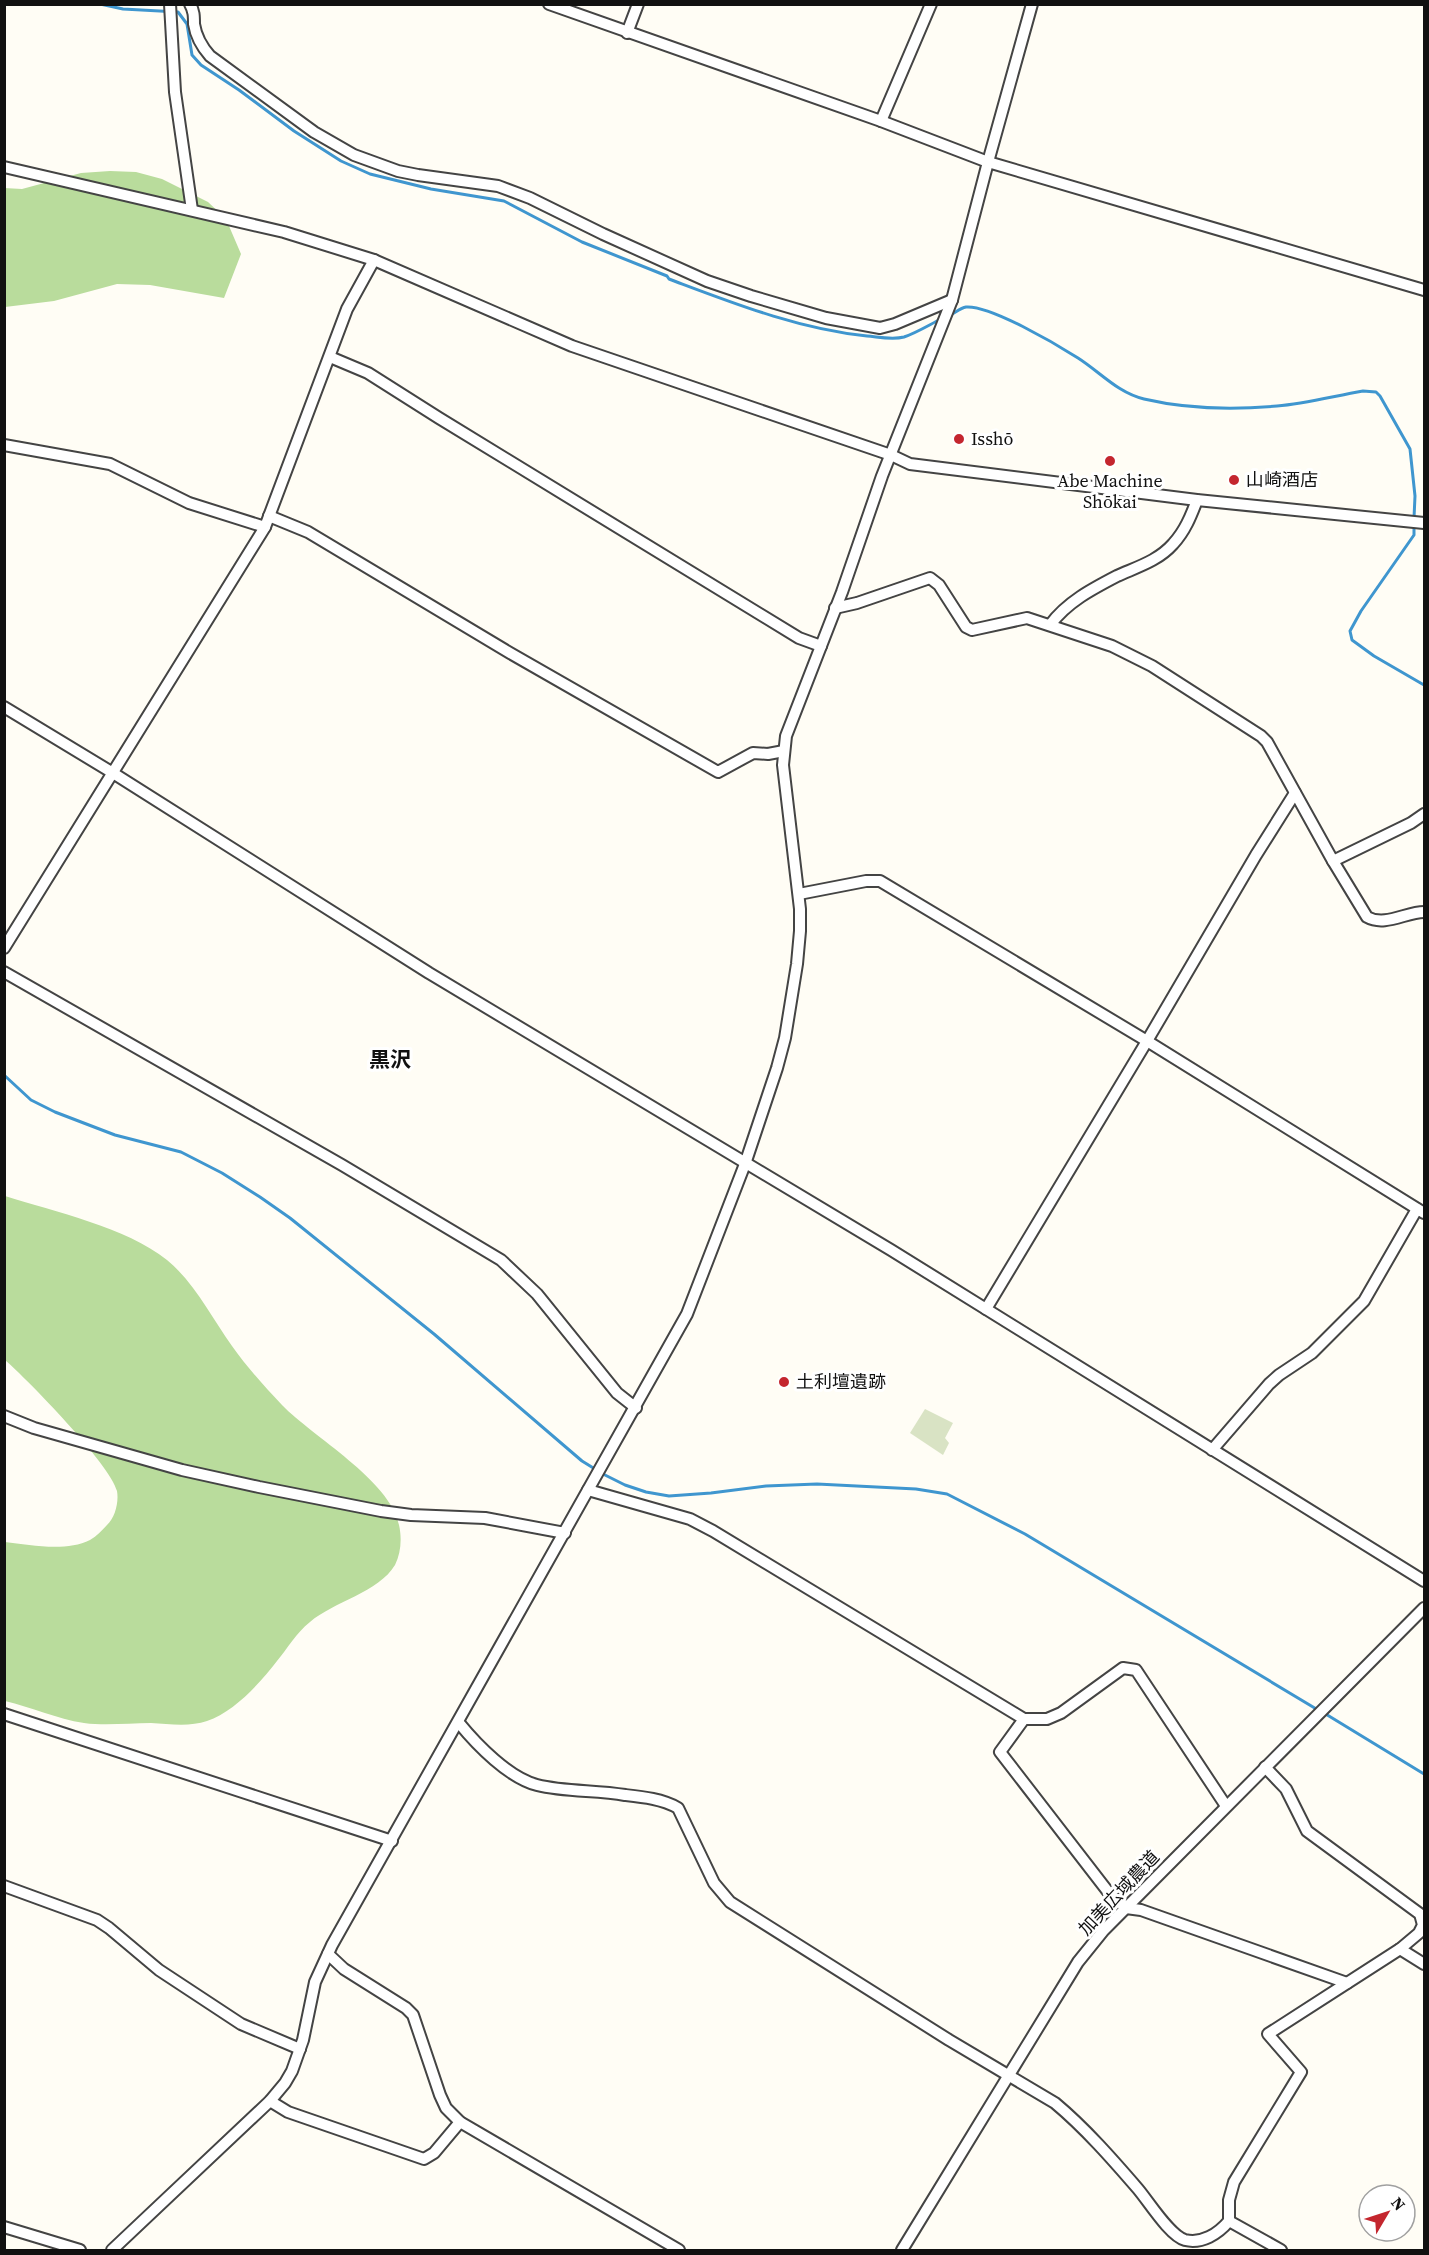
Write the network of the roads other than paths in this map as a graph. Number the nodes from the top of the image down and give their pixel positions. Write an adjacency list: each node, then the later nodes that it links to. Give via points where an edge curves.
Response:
1 (190, 4): 14 (street, via 199,40 210,56 314,132 354,155 418,175 498,186 707,281 826,318 880,328)
2 (549, 4): 7 (street)
3 (638, 4): 7 (street)
4 (931, 4): 8 (street)
5 (170, 5): 11 (street, via 175,92)
6 (1030, 5): 9 (street)
7 (627, 33): 8 (street)
8 (881, 121): 9 (street)
9 (988, 162): 13 (street); 14 (street)
10 (4, 167): 11 (street)
11 (192, 210): 12 (street, via 284,232)
12 (374, 260): 15 (street, via 347,309); 17 (street, via 537,332)
13 (1425, 290)
14 (950, 305): 17 (street)
15 (330, 357): 19 (street); 23 (street, via 368,373 666,558 799,638)
16 (4, 445): 19 (street, via 110,464 189,503)
17 (891, 455): 18 (street, via 910,464); 21 (street)
18 (1197, 500): 20 (street); 22 (street, via 1186,526 1164,553 1086,592)
19 (267, 522): 25 (street, via 308,532 718,772 753,753); 26 (street)
20 (1423, 523)
21 (835, 608): 22 (street, via 930,578 972,630 1020,618); 23 (street)
22 (1050, 625): 27 (street, via 1112,646 1152,666 1261,736)
23 (821, 646): 25 (street)
24 (4, 707): 26 (street)
25 (784, 751): 30 (street)
26 (113, 773): 32 (street); 35 (street, via 429,973)
27 (1295, 793): 29 (street); 34 (street)
28 (1425, 813): 29 (street)
29 (1333, 861): 31 (street, via 1362,911 1373,920)
30 (799, 894): 34 (street, via 880,881); 35 (street, via 800,931 784,1038)
31 (1425, 912)
32 (4, 948)
33 (4, 972): 38 (street, via 501,1260 537,1294 617,1393)
34 (1147, 1041): 36 (street); 37 (street)
35 (745, 1164): 37 (street); 38 (street, via 687,1314)
36 (1421, 1211): 40 (street, via 1364,1301 1312,1353 1269,1384)
37 (986, 1309): 40 (street)
38 (636, 1408): 41 (street)
39 (4, 1416): 42 (street, via 182,1470 259,1487 381,1511 484,1518)
40 (1212, 1450): 43 (street)
41 (590, 1485): 42 (street); 46 (street, via 713,1531)
42 (565, 1533): 47 (street)
43 (1425, 1581)
44 (1425, 1608): 48 (street, 加美広域農道)
45 (4, 1714): 50 (street)
46 (1024, 1719): 49 (street, via 1047,1719 1061,1713 1123,1668 1132,1668); 52 (street, via 1000,1752 1109,1893)
47 (459, 1723): 50 (street); 58 (street, via 479,1747 526,1782 647,1798 678,1808 714,1883 730,1902)
48 (1265, 1767): 49 (street, 加美広域農道); 53 (street, via 1286,1789 1307,1830 1420,1914 1422,1929)
49 (1226, 1806): 52 (street, 加美広域農道)
50 (392, 1841): 54 (street)
51 (4, 1886): 57 (street, via 97,1920 179,1984 241,2025)
52 (1126, 1908): 56 (street); 58 (street, 加美広域農道, via 1078,1962)
53 (1400, 1949): 55 (street); 56 (street)
54 (328, 1954): 57 (street, via 310,1997); 60 (street, via 413,2015 440,2095)
55 (1425, 1964)
56 (1347, 1983): 61 (street, via 1268,2034 1301,2072 1234,2182)
57 (300, 2049): 59 (street, via 285,2083)
58 (1010, 2076): 61 (street, via 1069,2115 1182,2239 1208,2239); 67 (street, 加美広域農道)
59 (270, 2101): 60 (street, via 288,2112 424,2159); 63 (street)
60 (460, 2122): 66 (street)
61 (1229, 2221): 68 (street)
62 (4, 2227): 64 (street)
63 (123, 2246): 65 (street)
64 (80, 2250)
65 (112, 2250)
66 (679, 2250)
67 (902, 2250)
68 (1281, 2250)

